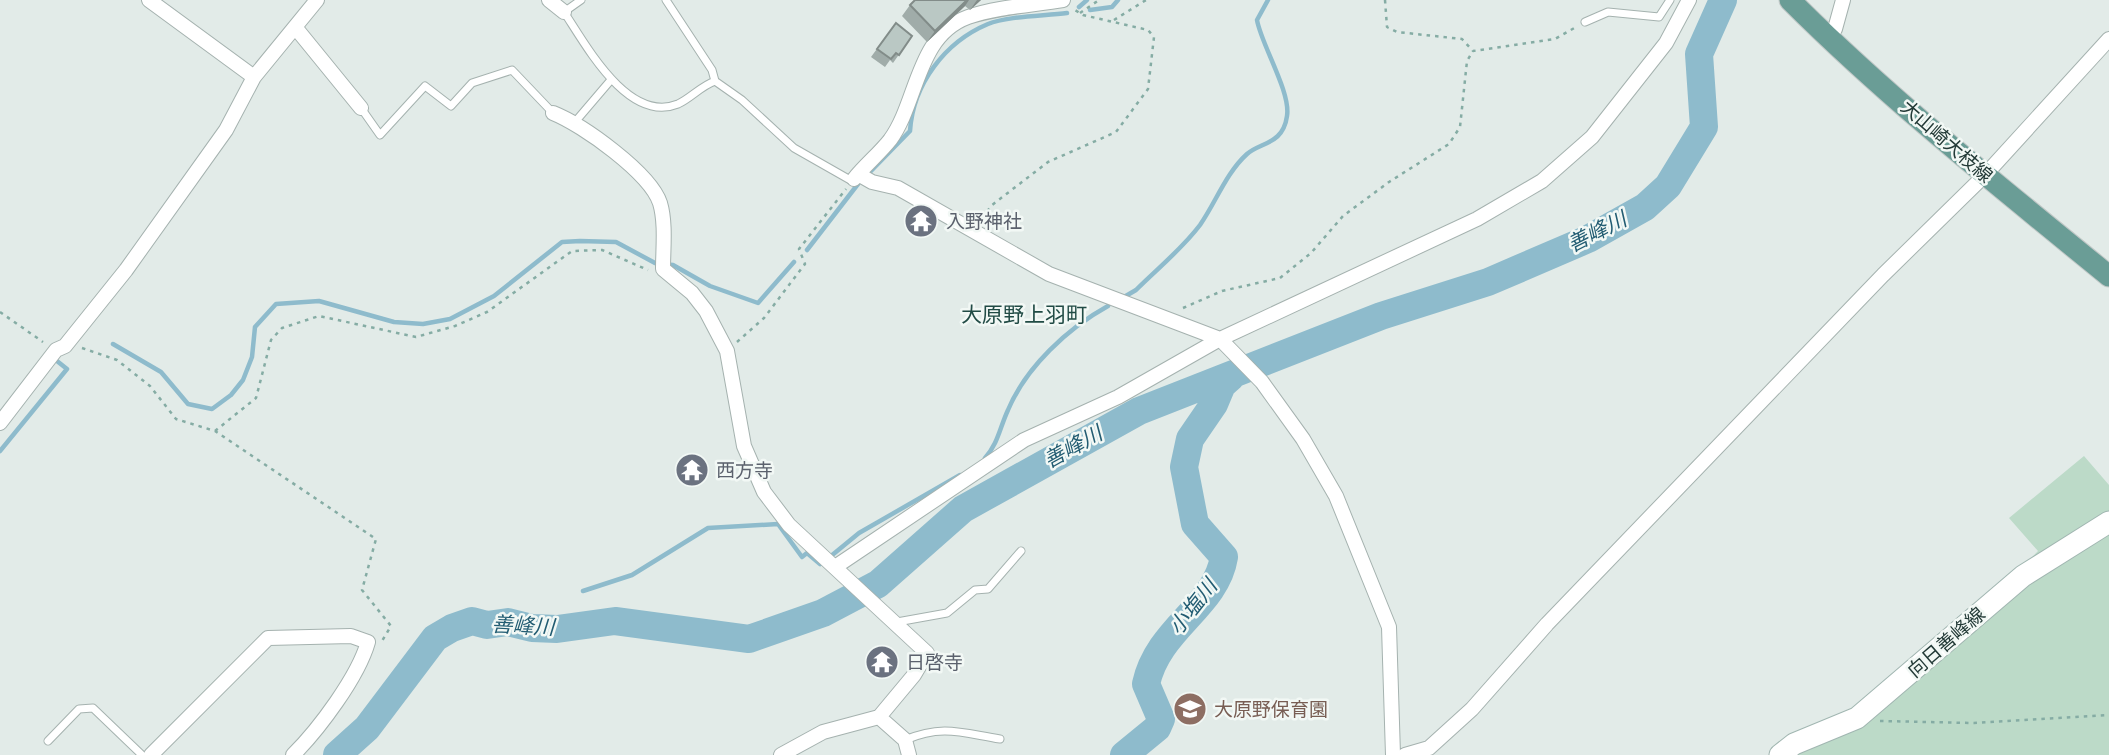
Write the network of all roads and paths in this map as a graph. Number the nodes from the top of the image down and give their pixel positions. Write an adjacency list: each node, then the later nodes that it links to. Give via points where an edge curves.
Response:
1 (149, 0): 22 (street)
2 (317, 0): 18 (street)
3 (549, 0): 14 (street)
4 (581, 0): 14 (lane)
5 (666, 0): 24 (lane)
6 (1099, 0): 15 (path)
7 (1146, 0): 16 (path)
8 (1385, 0): 21 (path, via 1387,27 1462,40)
9 (1670, 0): 17 (lane, via 1658,17 1608,12)
10 (1689, 0): 35 (street, via 1666,43 1592,137 1542,181 1477,219)
11 (1790, 0): 19 (main road, 大山崎大枝線)
12 (1843, 0): 19 (street)
13 (1068, 4): 15 (path); 29 (street, via 967,17 946,31 916,75 890,140)
14 (564, 12): 23 (lane)
15 (1080, 13): 16 (path)
16 (1114, 20): 30 (path, via 1148,30 1154,37 1148,89 1116,132 1048,162 992,205)
17 (1585, 22): 21 (path, via 1555,39)
18 (295, 27): 22 (street); 25 (street)
19 (1828, 38): 28 (main road, 大山崎大枝線)
20 (2109, 39): 28 (street)
21 (1473, 51): 34 (path, via 1467,61 1460,127 1449,144 1343,216 1311,253 1280,278 1222,291)
22 (254, 77): 36 (street, via 226,130 125,270)
23 (610, 81): 24 (lane, via 650,106 677,104); 27 (lane)
24 (715, 81): 29 (lane, via 794,148)
25 (361, 108): 26 (lane, via 380,135 425,86 451,106 472,83 512,70)
26 (553, 113): 27 (street)
27 (575, 122): 31 (street, via 655,191 662,215)
28 (1985, 175): 32 (main road, 大山崎大枝線); 51 (street, via 1761,400)
29 (855, 177): 30 (street, via 898,188); 37 (path, via 799,249 805,264 764,318)
30 (975, 229): 34 (street, via 1049,274)
31 (663, 265): 37 (street, via 706,311); 39 (path, via 646,270 602,250 572,251 487,312 416,337 319,316 282,328 271,340 256,398)
32 (2109, 276)
33 (0, 312): 36 (path)
34 (1164, 317): 35 (street)
35 (1223, 341): 42 (street, via 1024,440); 56 (street, via 1262,382 1336,496 1389,627)
36 (60, 348): 38 (street); 39 (path, via 89,349 117,360 150,386 176,419)
37 (727, 351): 42 (street, via 744,446 764,492 789,525)
38 (0, 422)
39 (215, 431): 44 (path, via 376,539 362,590 391,626 384,640)
40 (2109, 522): 58 (main road, 向日善峰線, via 2023,576 1857,718 1794,744)
41 (1021, 551): 43 (lane, via 988,589 975,590 947,613)
42 (838, 570): 43 (street)
43 (897, 622): 46 (street, via 927,653)
44 (368, 642): 53 (street, via 351,636 268,638); 54 (street, via 352,676)
45 (2109, 715): 47 (path, via 1973,723)
46 (879, 717): 50 (street); 55 (street, via 823,732)
47 (1872, 721)
48 (1000, 739): 50 (lane, via 956,729 927,731)
49 (48, 741): 52 (lane, via 79,709 93,708)
50 (907, 748)
51 (1433, 751): 57 (street)
52 (142, 755)
53 (150, 755)
54 (293, 755)
55 (781, 755)
56 (1393, 755)
57 (1405, 755)
58 (1780, 755)

